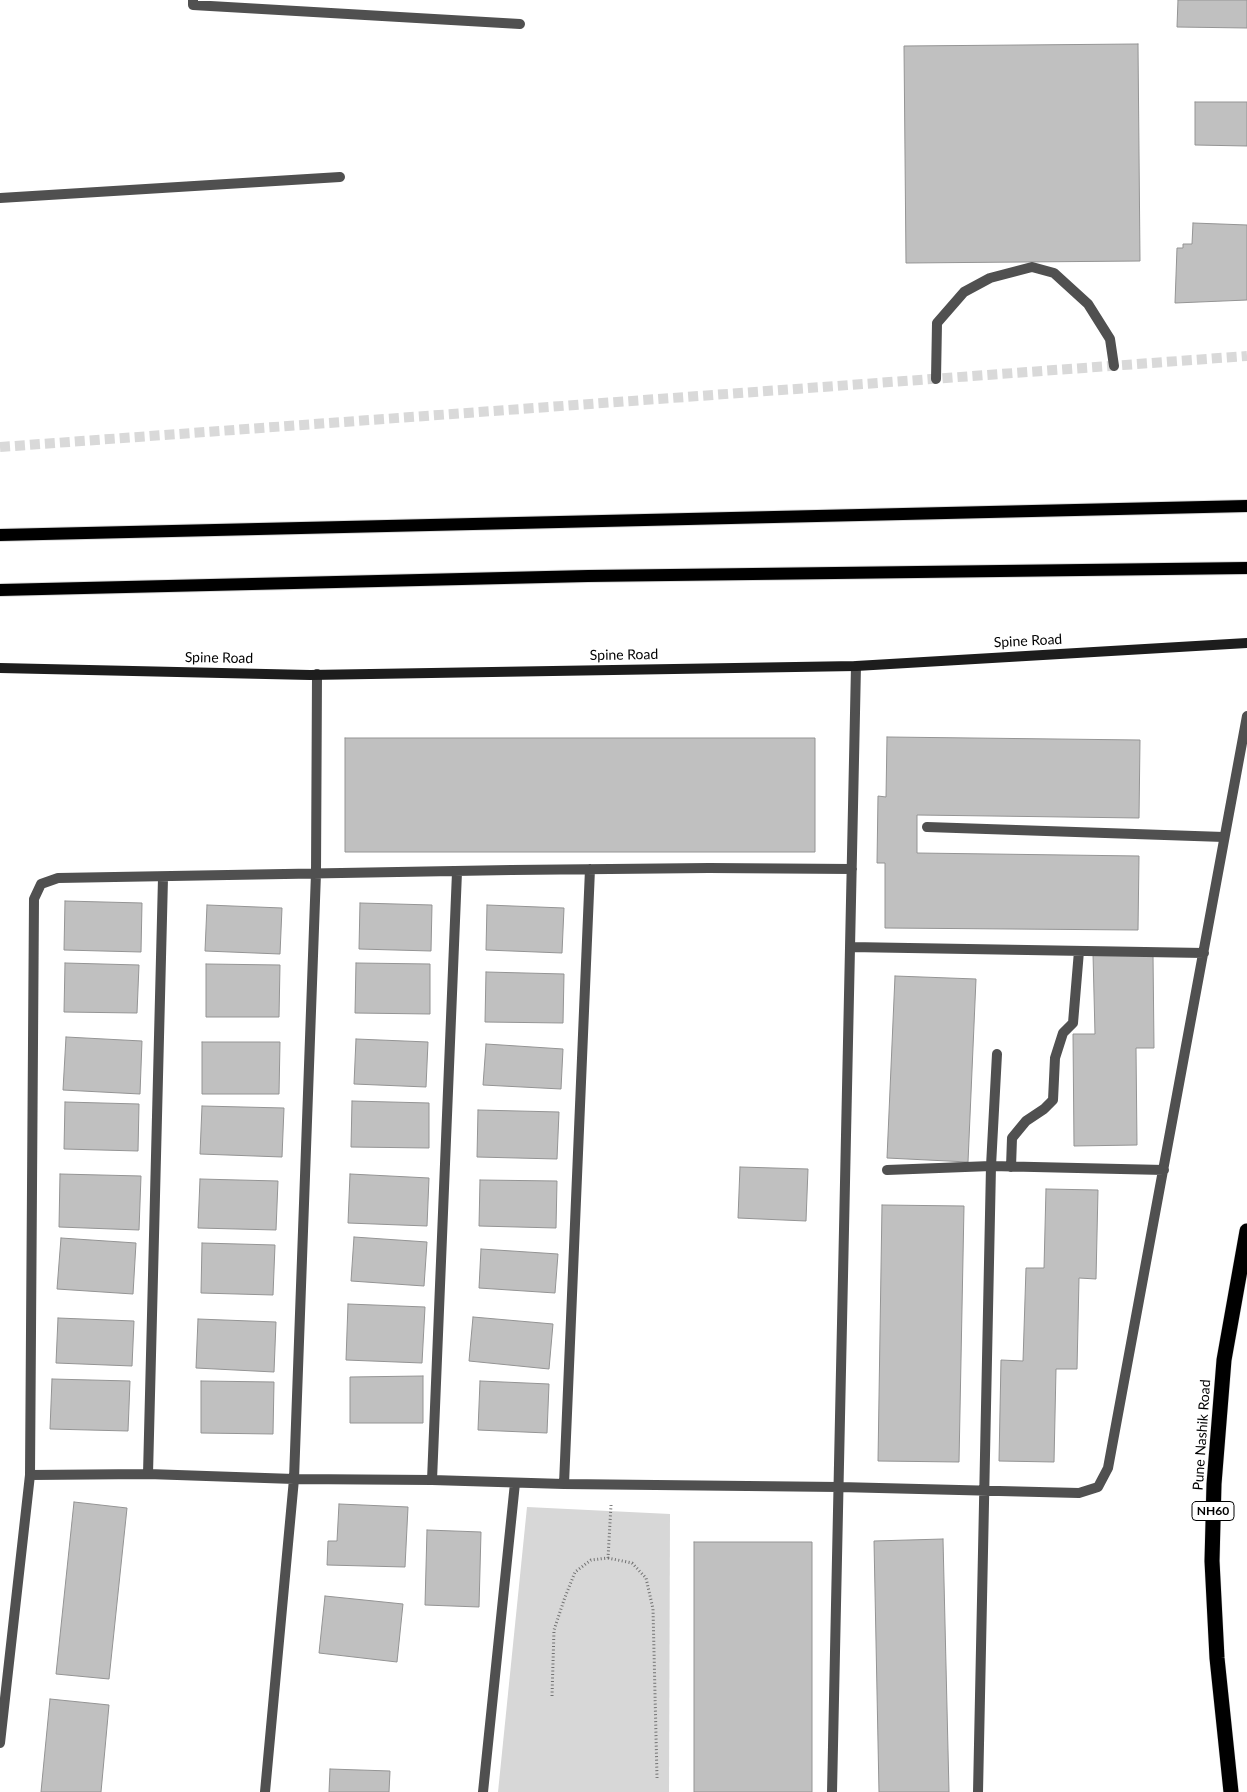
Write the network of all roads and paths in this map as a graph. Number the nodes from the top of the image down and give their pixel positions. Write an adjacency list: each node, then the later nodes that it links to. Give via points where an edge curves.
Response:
1 (193, 0): 2 (street, via 193,5)
2 (520, 24)
3 (340, 177): 4 (street)
4 (0, 198)
5 (1114, 366): 6 (street, via 1110,339 1088,304 1054,272 1032,268 990,278 964,292 937,323)
6 (936, 379)
7 (1247, 506): 8 (main road)
8 (0, 535)
9 (1247, 568): 10 (main road, via 588,576)
10 (0, 590)
11 (1247, 643): 12 (street, Spine Road)
12 (856, 666): 14 (street, Spine Road); 19 (street)
13 (0, 668): 14 (street, Spine Road)
14 (317, 674): 21 (street)
15 (1247, 716): 17 (street)
16 (927, 827): 17 (street)
17 (1224, 837): 25 (street)
18 (590, 869): 19 (street); 20 (street); 37 (street)
19 (852, 869): 23 (street)
20 (457, 872): 21 (street); 35 (street)
21 (316, 874): 22 (street); 34 (street)
22 (163, 878): 32 (street); 33 (street, via 58,878 40,884 34,899)
23 (850, 947): 24 (street); 39 (street)
24 (1079, 951): 25 (street); 28 (street, via 1073,1023 1063,1033 1056,1058 1053,1100 1026,1121 1012,1138)
25 (1204, 953): 30 (street)
26 (996, 1054): 27 (street)
27 (991, 1166): 28 (street); 29 (street); 40 (street)
28 (1011, 1167): 30 (street)
29 (887, 1170)
30 (1164, 1170): 40 (street, via 1108,1468 1102,1481 1098,1487 1079,1493)
31 (1247, 1231): 49 (highway, Pune Nashik Road / NH60, via 1224,1360 1214,1484 1212,1561 1217,1658)
32 (148, 1474): 33 (street); 34 (street)
33 (30, 1476): 43 (street)
34 (294, 1479): 35 (street); 45 (street)
35 (432, 1480): 36 (street)
36 (514, 1483): 37 (street); 46 (street)
37 (564, 1484): 38 (street)
38 (613, 1485): 39 (street); 41 (path)
39 (839, 1487): 40 (street); 47 (street)
40 (984, 1491): 48 (street)
41 (608, 1558): 42 (path, via 591,1560 575,1572 554,1630); 44 (path, via 632,1563 646,1578 653,1609)
42 (552, 1696)
43 (0, 1743)
44 (657, 1778)
45 (265, 1792)
46 (483, 1792)
47 (832, 1792)
48 (978, 1792)
49 (1231, 1792)

